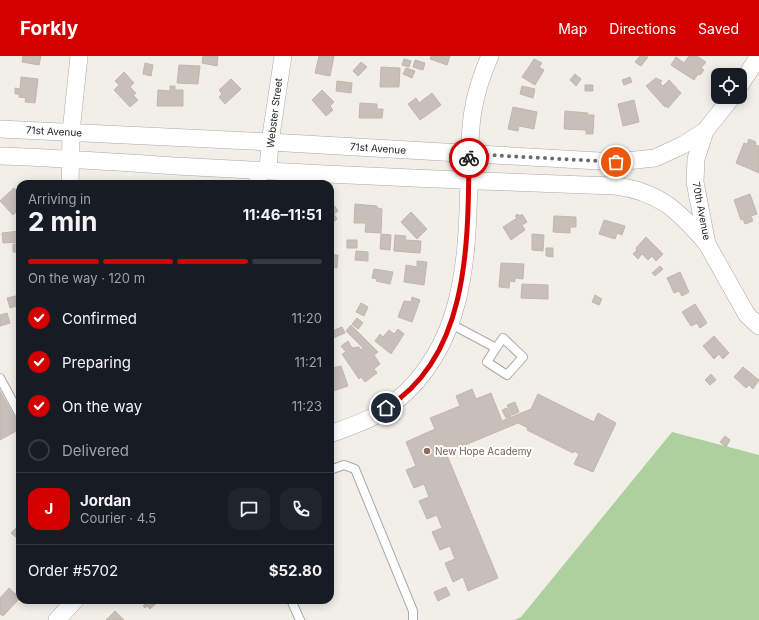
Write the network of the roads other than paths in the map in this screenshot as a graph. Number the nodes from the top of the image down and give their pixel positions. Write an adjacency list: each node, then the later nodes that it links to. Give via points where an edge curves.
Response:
1 (79, 56): 9 (street)
2 (283, 56): 10 (street, Webster Street)
3 (490, 56): 11 (street, via 479,81 474,102 470,127)
4 (759, 56): 5 (street)
5 (747, 75)
6 (726, 104): 8 (street, 71st Avenue)
7 (0, 129): 9 (street, 71st Avenue)
8 (705, 131): 14 (street, 71st Avenue, via 655,158); 19 (street, 70th Avenue, via 696,159 695,182)
9 (71, 132): 10 (street, 71st Avenue); 13 (street)
10 (270, 142): 11 (street, 71st Avenue); 15 (street, Webster Street)
11 (470, 154): 14 (street, 71st Avenue); 17 (street)
12 (0, 156): 13 (street)
13 (70, 158): 15 (street); 16 (street)
14 (616, 162): 18 (street)
15 (270, 176): 17 (street)
16 (70, 180)
17 (469, 182): 18 (street); 20 (street, via 466,245 459,297)
18 (614, 186): 19 (street, via 633,188 676,210)
19 (707, 244): 21 (street, 70th Avenue, via 747,314)
20 (451, 324): 22 (lane); 25 (street, via 436,357 395,403 368,420)
21 (759, 326)
22 (496, 348): 22 (lane, via 503,338 523,357 507,375 487,362)
23 (0, 378): 24 (lane)
24 (16, 408)
25 (334, 433)
26 (334, 469): 31 (lane, via 344,465 355,469 413,611)
27 (71, 604): 29 (street)
28 (293, 604): 30 (lane)
29 (56, 620)
30 (300, 620)
31 (413, 620)

